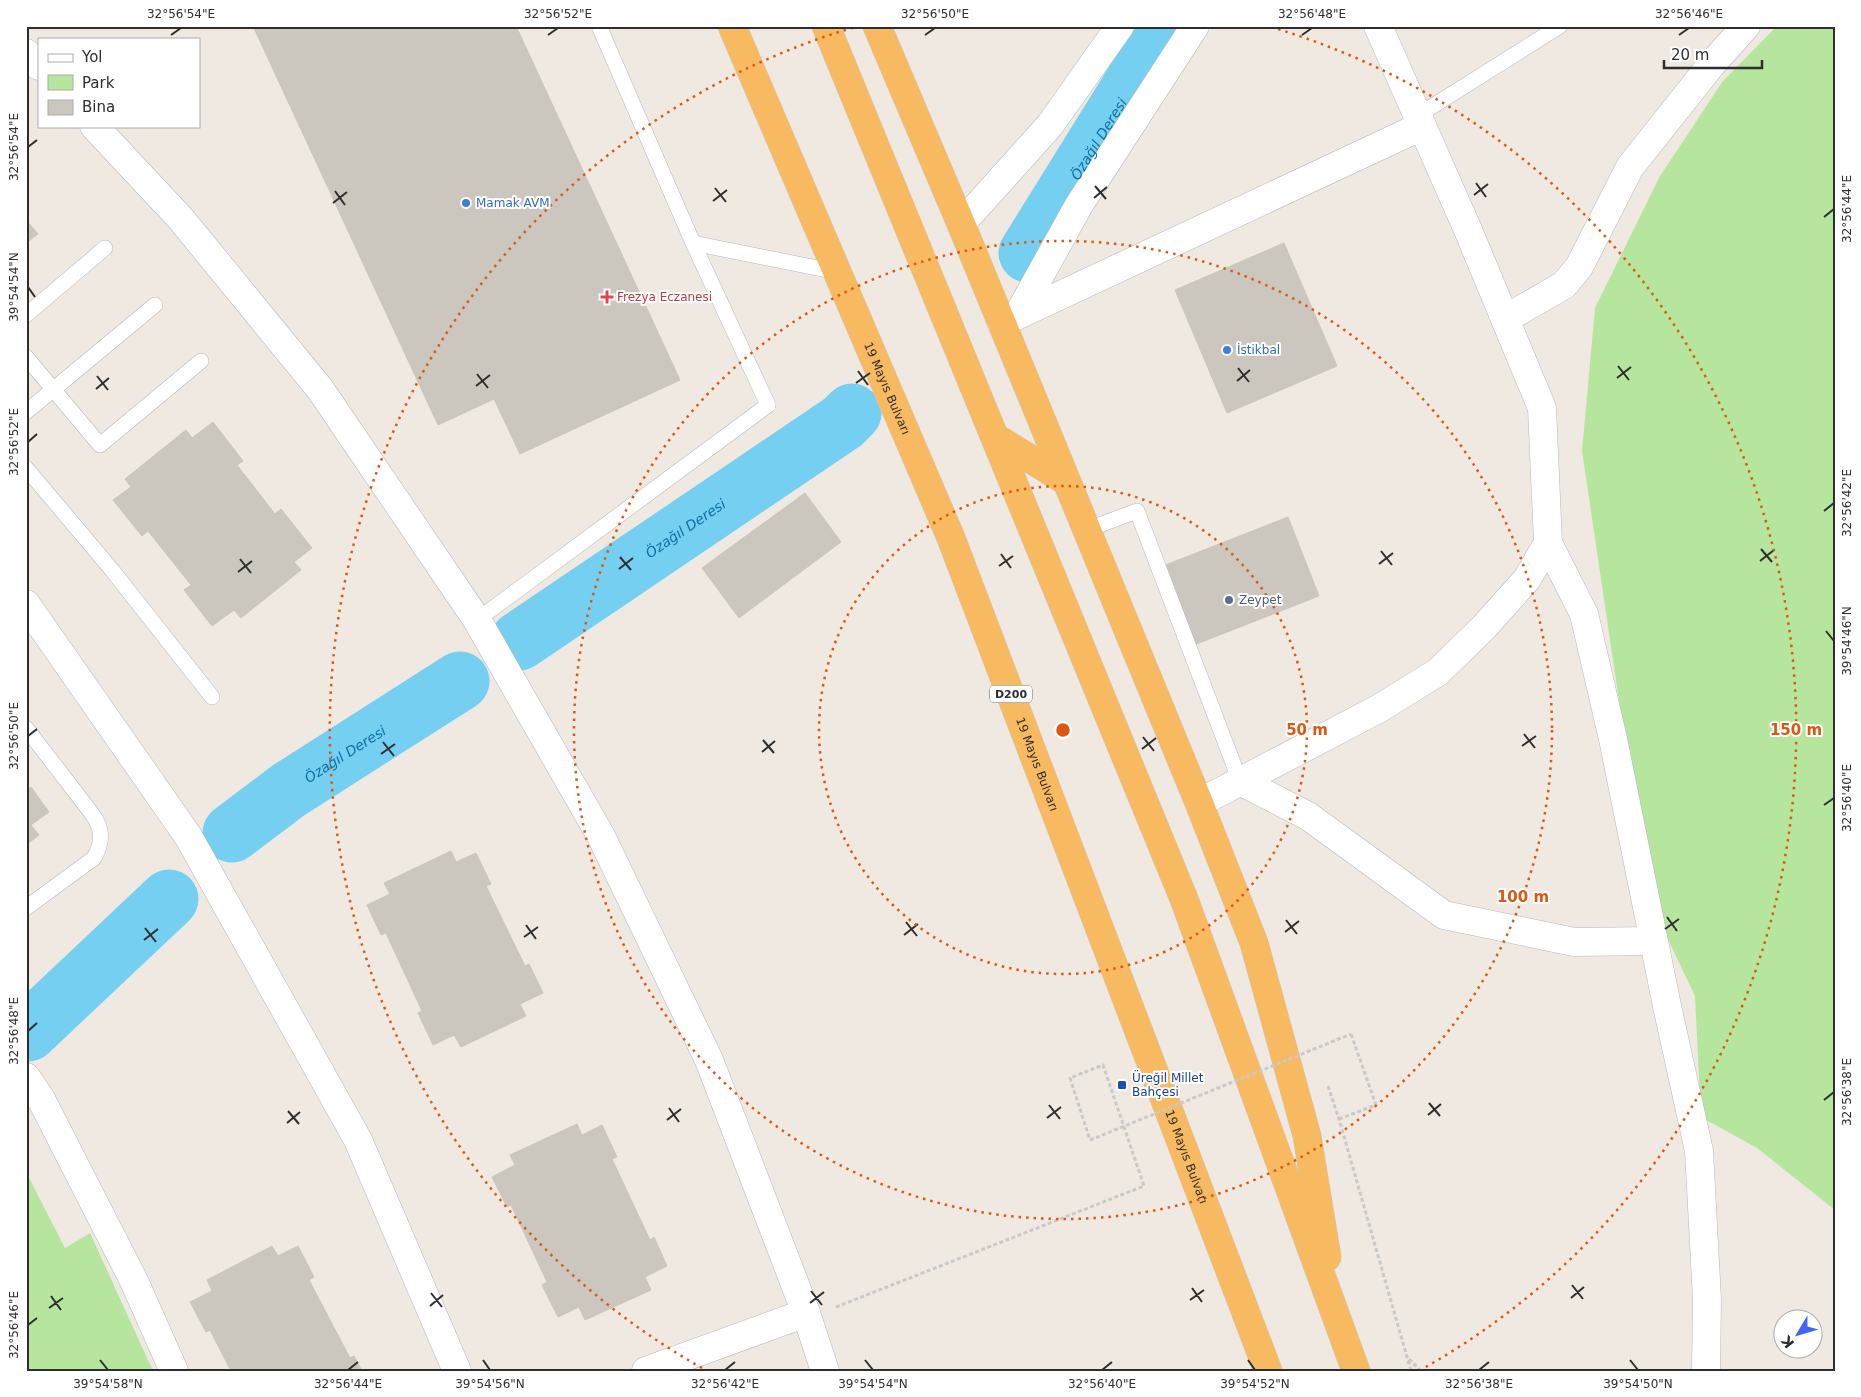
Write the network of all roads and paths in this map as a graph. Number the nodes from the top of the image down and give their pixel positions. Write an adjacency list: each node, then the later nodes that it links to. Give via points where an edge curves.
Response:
1 (599, 26): 15 (lane)
2 (732, 26): 17 (highway, 19 Mayıs Bulvarı / D200)
3 (826, 26): 26 (highway)
4 (877, 26): 14 (highway)
5 (1195, 26): 20 (street)
6 (1378, 26): 12 (street)
7 (1560, 26): 12 (lane)
8 (1746, 26): 21 (street, via 1630,167 1578,267 1564,285)
9 (1111, 32): 14 (street, via 1050,125)
10 (26, 53): 11 (street)
11 (38, 65)
12 (1420, 121): 20 (street); 21 (street)
13 (96, 128): 32 (street, via 181,219 320,389)
14 (961, 224): 20 (highway)
15 (693, 243): 17 (lane); 32 (lane, via 768,405)
16 (105, 248): 19 (lane)
17 (837, 272): 49 (highway, 19 Mayıs Bulvarı / D200, via 951,538)
18 (155, 305): 24 (lane)
19 (26, 315)
20 (1009, 319): 28 (highway)
21 (1505, 319): 30 (street, via 1542,408)
22 (26, 357): 24 (lane)
23 (201, 361): 24 (lane, via 100,445)
24 (53, 389): 25 (lane)
25 (26, 412)
26 (995, 437): 28 (highway); 43 (highway, via 1184,899)
27 (26, 468): 33 (lane)
28 (1066, 482): 29 (highway)
29 (1086, 530): 35 (lane, via 1137,511); 36 (highway)
30 (1548, 543): 35 (street, via 1528,579 1486,626 1438,672 1380,708); 38 (street, via 1584,614)
31 (26, 604): 46 (street, via 193,845 358,1140)
32 (477, 620): 42 (street, via 600,836 704,1052)
33 (212, 697)
34 (26, 728): 37 (lane, via 93,815 102,836 94,858)
35 (1240, 781): 36 (street); 38 (street, via 1308,816 1444,915 1574,942)
36 (1199, 803): 43 (highway, via 1254,943 1307,1136)
37 (26, 908)
38 (1654, 941): 52 (street, via 1699,1151 1707,1299)
39 (26, 1077): 45 (street, via 41,1099 134,1281)
40 (1339, 1119): 41 (path, bridge, via 1376,1105 1351,1034 1090,1140 1070,1078 1103,1065 1144,1186)
41 (833, 1308)
42 (806, 1313): 47 (street); 48 (street)
43 (1338, 1322): 50 (highway)
44 (1408, 1358): 51 (path)
45 (174, 1371)
46 (457, 1371)
47 (646, 1371)
48 (825, 1371)
49 (1268, 1371)
50 (1356, 1371)
51 (1421, 1371)
52 (1706, 1371)

